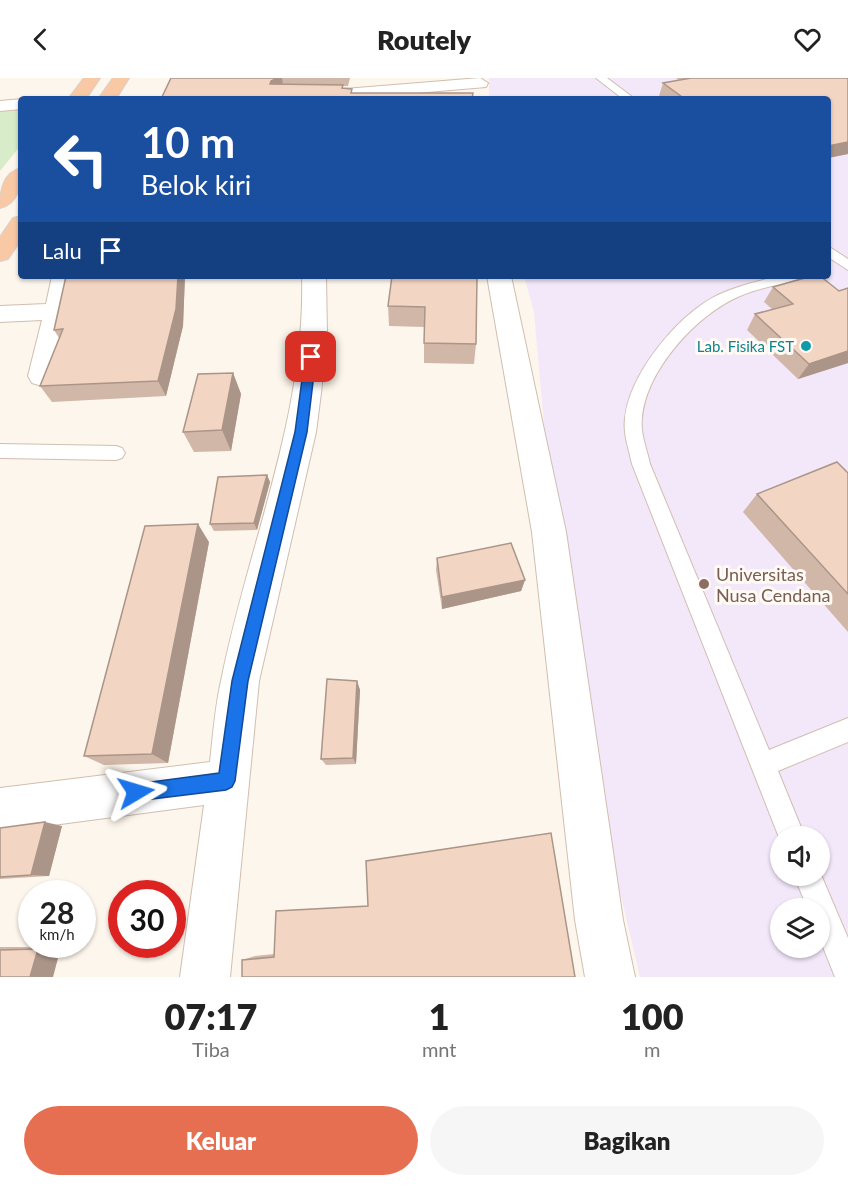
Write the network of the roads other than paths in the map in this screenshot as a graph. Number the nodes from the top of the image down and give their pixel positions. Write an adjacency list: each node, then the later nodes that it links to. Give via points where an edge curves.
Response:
1 (92, 78): 5 (highway)
2 (121, 78): 6 (highway)
3 (601, 78): 8 (lane)
4 (480, 87): 7 (street)
5 (79, 96)
6 (109, 96)
7 (323, 96)
8 (626, 96)
9 (18, 104): 10 (street)
10 (0, 106)
11 (18, 178): 12 (highway)
12 (0, 202)
13 (831, 252): 14 (lane)
14 (846, 262): 15 (lane)
15 (831, 265)
16 (63, 279): 20 (street)
17 (314, 279): 27 (street, via 317,323 305,411 240,681)
18 (500, 279): 33 (street, via 549,532 599,920)
19 (783, 279): 26 (lane, via 734,293 704,311 658,361 633,415 641,464)
20 (55, 311): 21 (street); 22 (street)
21 (0, 314)
22 (42, 376)
23 (0, 451): 24 (lane)
24 (116, 453)
25 (848, 730): 26 (lane)
26 (762, 765): 29 (lane)
27 (226, 781): 28 (street); 32 (street)
28 (0, 810)
29 (787, 826)
30 (812, 886): 31 (lane)
31 (848, 973)
32 (205, 977)
33 (610, 977)

